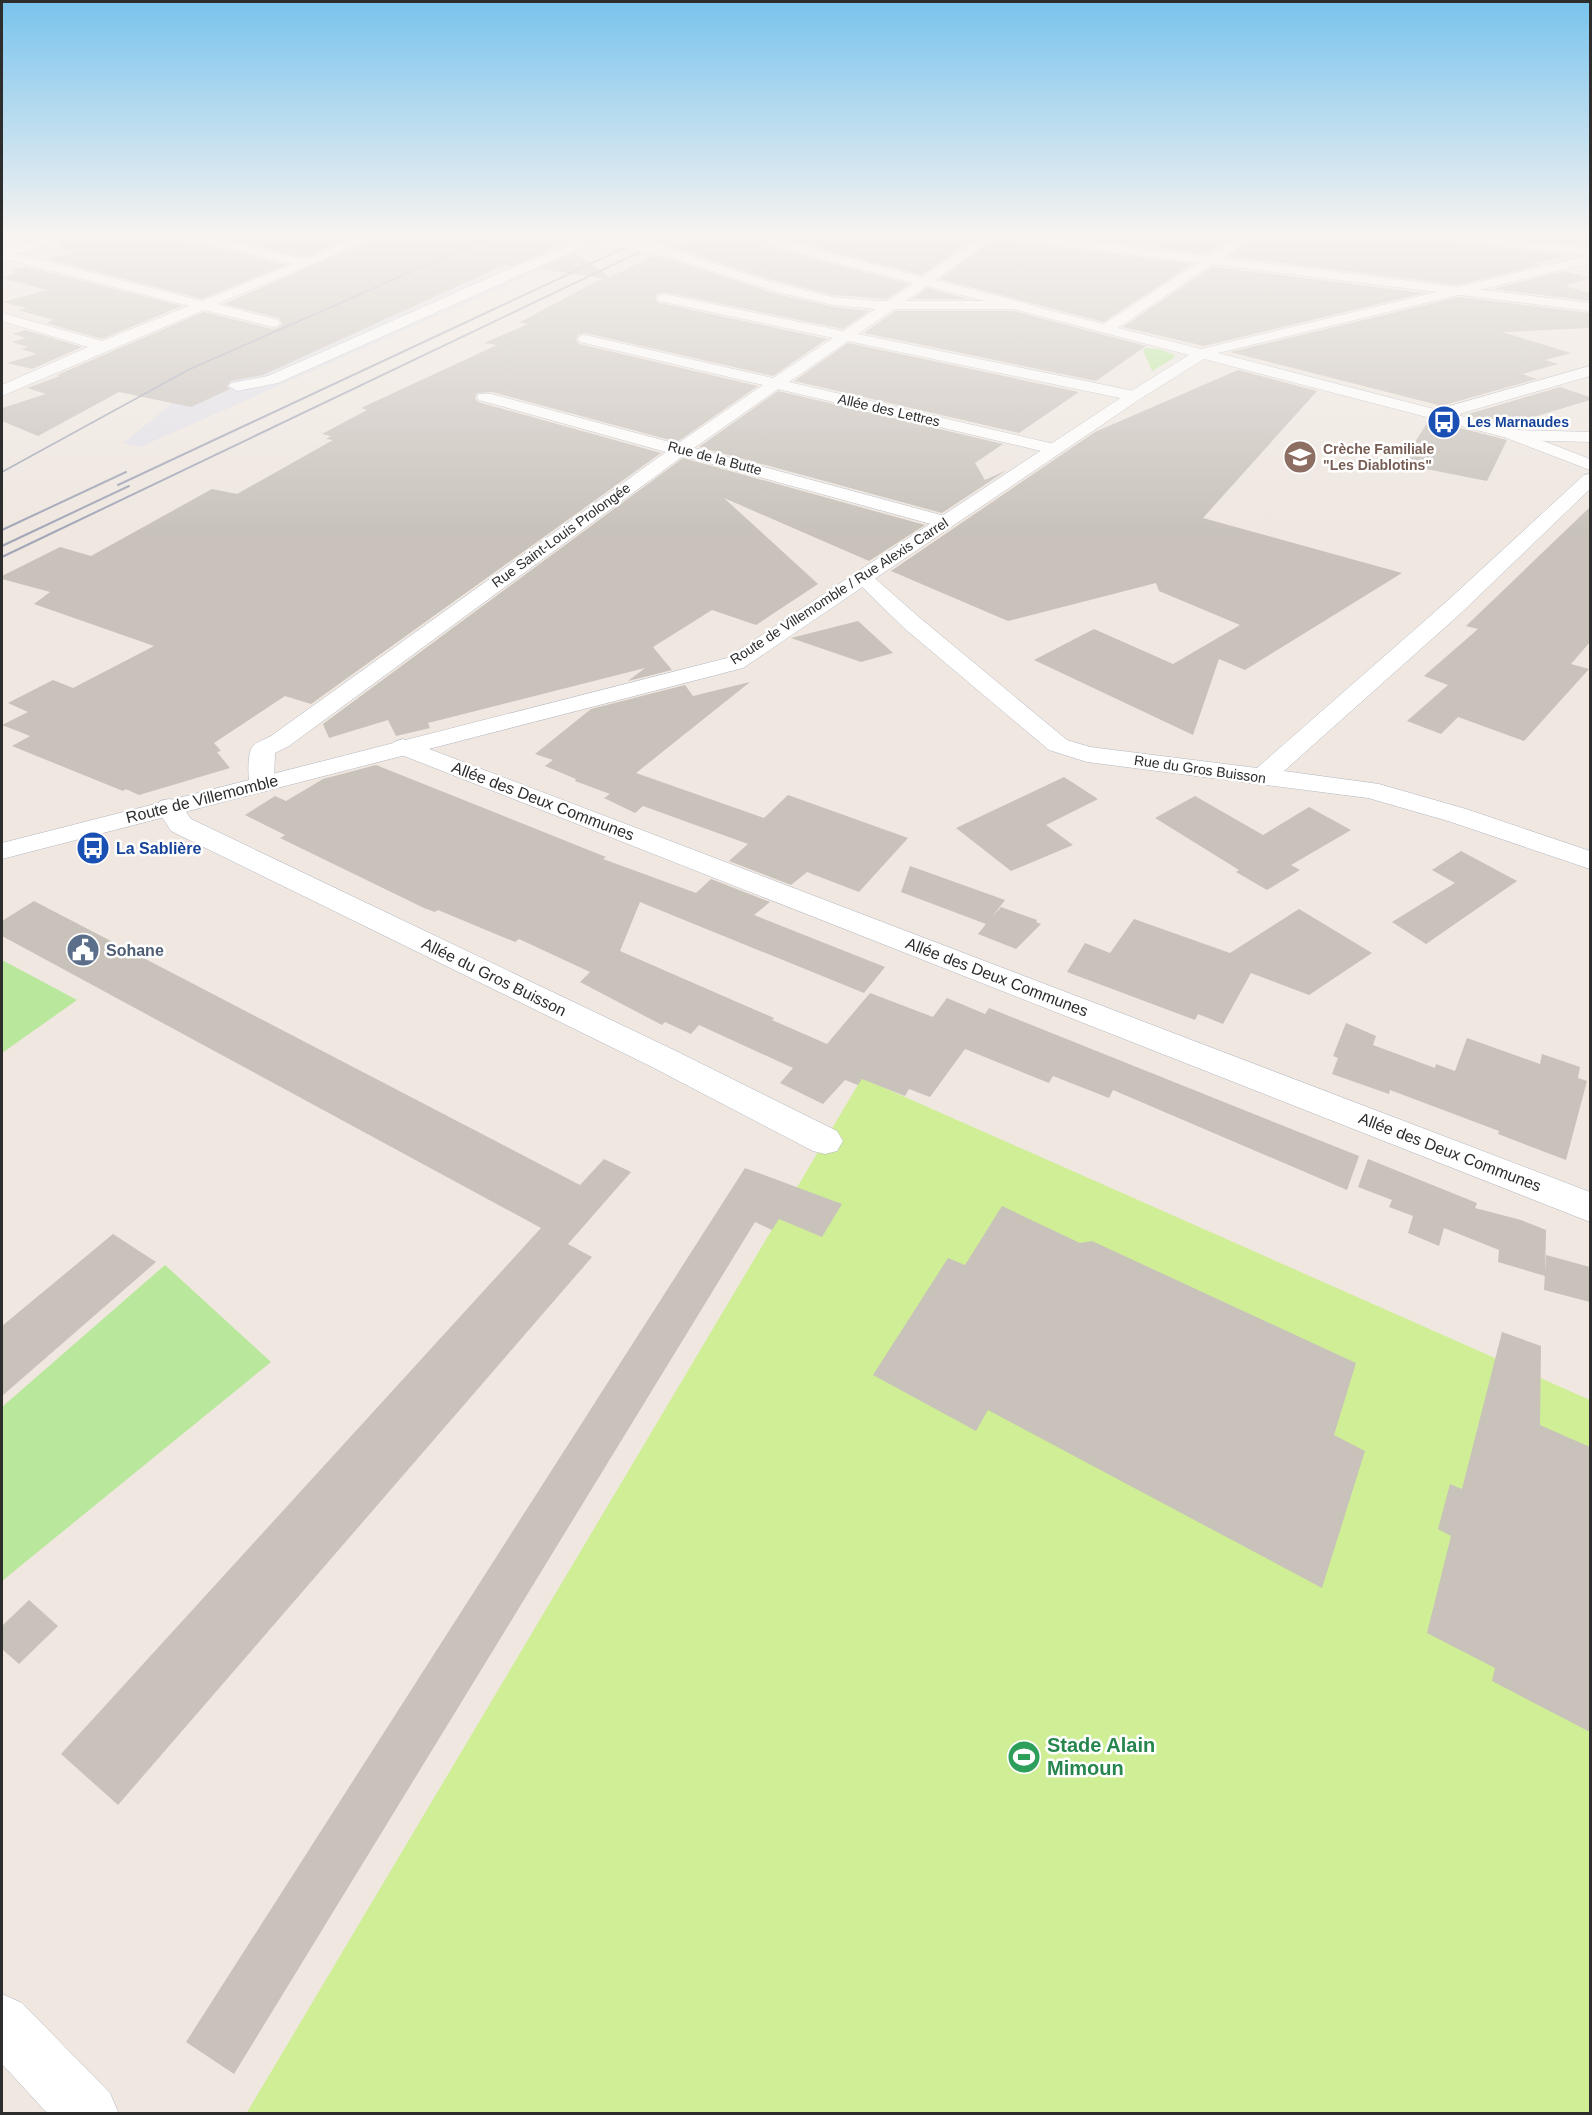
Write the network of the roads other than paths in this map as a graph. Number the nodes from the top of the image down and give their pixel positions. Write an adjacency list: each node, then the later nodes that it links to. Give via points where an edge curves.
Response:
1 (66, 336): 10 (street)
2 (128, 336): 10 (street)
3 (371, 336): 15 (street, via 272,380)
4 (847, 336): 14 (street, Rue Saint-Louis Prolongée)
5 (852, 336): 16 (street)
6 (1125, 336): 11 (street)
7 (1131, 336): 12 (street)
8 (1269, 336): 12 (street, Route de Villemomble / Rue Alexis Carrel)
9 (585, 339): 14 (street, Allée des Lettres)
10 (102, 346): 17 (street)
11 (1130, 350)
12 (1201, 354): 16 (street, Route de Villemomble / Rue Alexis Carrel); 19 (street)
13 (1590, 371): 19 (street)
14 (776, 383): 22 (street, Rue Saint-Louis Prolongée); 23 (street, Allée des Lettres)
15 (237, 386)
16 (1140, 388): 23 (street, Route de Villemomble / Rue Alexis Carrel)
17 (2, 391)
18 (485, 397): 22 (street, Rue de la Butte)
19 (1438, 415): 20 (street)
20 (1515, 435): 21 (street); 24 (street)
21 (1590, 438)
22 (681, 449): 26 (street, Rue de la Butte); 30 (street, Rue Saint-Louis Prolongée, via 263,750)
23 (1054, 449): 26 (street, Route de Villemomble / Rue Alexis Carrel)
24 (1590, 465)
25 (1590, 479): 29 (street)
26 (945, 522): 27 (street, Route de Villemomble / Rue Alexis Carrel)
27 (862, 577): 28 (street, Route de Villemomble / Rue Alexis Carrel, via 735,663); 29 (street, Rue du Gros Buisson, via 1058,745 1087,754)
28 (403, 747): 30 (street, Route de Villemomble); 35 (street, Allée des Deux Communes)
29 (1262, 777): 33 (street, Rue du Gros Buisson, via 1370,790)
30 (261, 784): 31 (street, Route de Villemomble)
31 (169, 807): 32 (street, Route de Villemomble); 34 (street, Allée du Gros Buisson, via 181,825 653,1053)
32 (2, 851)
33 (1590, 860)
34 (825, 1141)
35 (1590, 1207)
36 (2, 2023): 37 (street)
37 (89, 2114)

